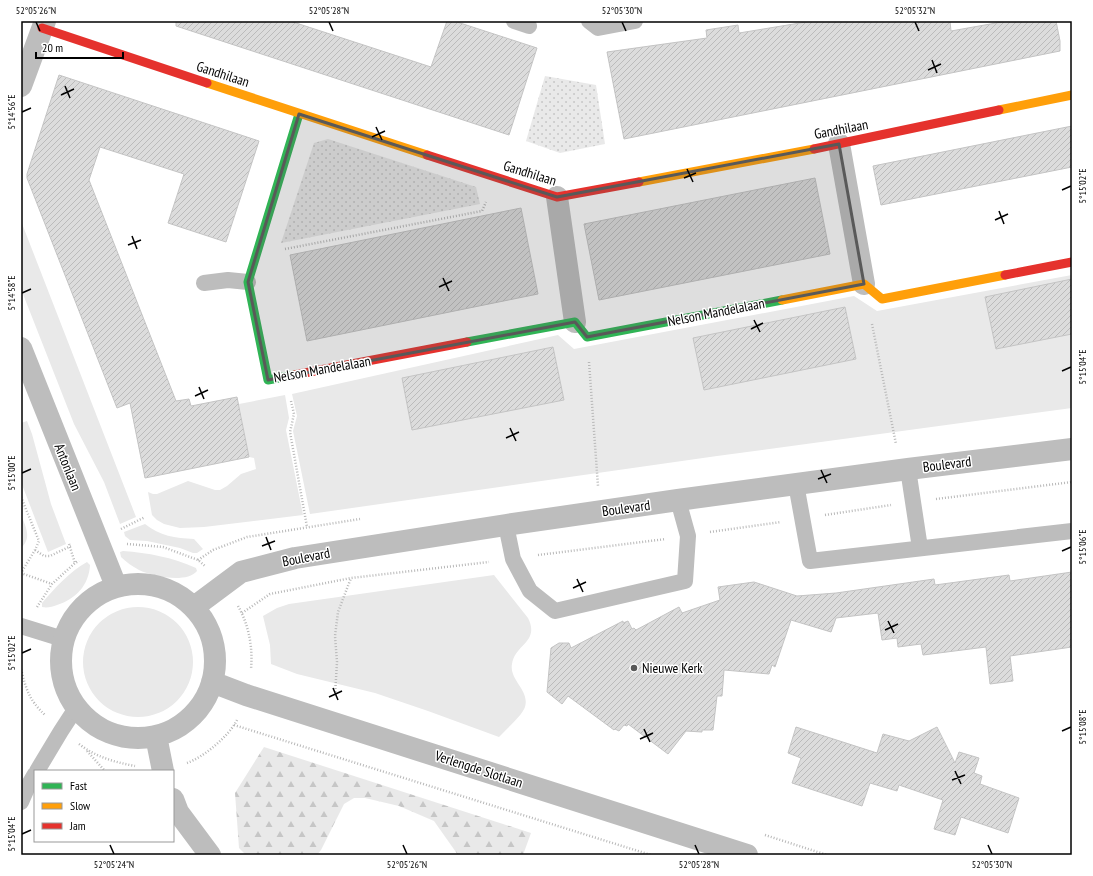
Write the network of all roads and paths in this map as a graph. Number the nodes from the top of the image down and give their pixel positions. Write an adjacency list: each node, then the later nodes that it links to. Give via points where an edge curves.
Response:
1 (514, 21): 5 (lane)
2 (589, 21): 3 (lane, via 598,28)
3 (635, 21)
4 (43, 25): 6 (street); 8 (street, Gandhilaan)
5 (530, 26)
6 (21, 86)
7 (1072, 95): 9 (street, Gandhilaan)
8 (299, 114): 10 (street, Gandhilaan); 12 (street, Nelson Mandelalaan)
9 (839, 144): 11 (street, Gandhilaan); 16 (street)
10 (498, 178): 11 (street, Gandhilaan); 12 (path, via 482,211)
11 (557, 197): 18 (street)
12 (256, 255): 14 (street, Nelson Mandelalaan)
13 (1072, 262): 16 (street, via 882,299)
14 (248, 282): 15 (lane, via 228,280); 20 (street, Nelson Mandelalaan, via 268,380)
15 (204, 283)
16 (864, 284): 18 (street, Nelson Mandelalaan)
17 (872, 323): 21 (path)
18 (581, 329): 20 (street, Nelson Mandelalaan); 26 (path)
19 (21, 348): 40 (street, Antonlaan)
20 (285, 376): 32 (path, via 294,414 290,432)
21 (896, 447)
22 (1072, 449): 23 (street, Boulevard)
23 (908, 469): 25 (street, Boulevard); 29 (lane)
24 (1072, 482): 29 (path)
25 (796, 484): 28 (street, Boulevard); 30 (lane)
26 (598, 487)
27 (21, 497): 37 (path, via 39,541)
28 (678, 500): 31 (street, Boulevard); 34 (lane)
29 (914, 502): 30 (path); 35 (lane)
30 (802, 519): 34 (path); 35 (lane, via 810,561)
31 (506, 525): 36 (lane); 41 (street, Boulevard, via 295,558 241,572)
32 (307, 527)
33 (1072, 531): 35 (lane)
34 (688, 536): 36 (path); 36 (lane, via 685,581 555,611 530,591)
35 (920, 548)
36 (512, 559): 38 (path)
37 (21, 573): 39 (path)
38 (351, 578): 45 (path, via 270,594 242,614 251,643); 47 (path, via 338,612)
39 (52, 584)
40 (116, 586): 41 (street, via 158,586 183,598); 43 (street, via 83,606)
41 (194, 607): 46 (street, via 209,629 213,642 215,669)
42 (21, 626): 43 (lane)
43 (63, 639): 48 (street, via 60,657 62,675 67,692)
44 (21, 668): 49 (path, via 26,690 37,708)
45 (251, 674)
46 (212, 682): 50 (street, via 203,704 195,713 177,728); 60 (street, Verlengde Slotlaan, via 254,698)
47 (334, 700)
48 (76, 708): 49 (lane); 50 (street, via 86,719 112,734 126,738)
49 (61, 731): 51 (path); 52 (lane)
50 (156, 736): 54 (street)
51 (86, 749): 53 (path); 54 (path, via 112,762)
52 (38, 770)
53 (104, 770)
54 (162, 770): 59 (path, via 190,762 216,745 234,726)
55 (34, 776): 56 (lane)
56 (21, 802)
57 (174, 802): 58 (street, via 178,812)
58 (210, 855)
59 (650, 855)
60 (747, 855)

